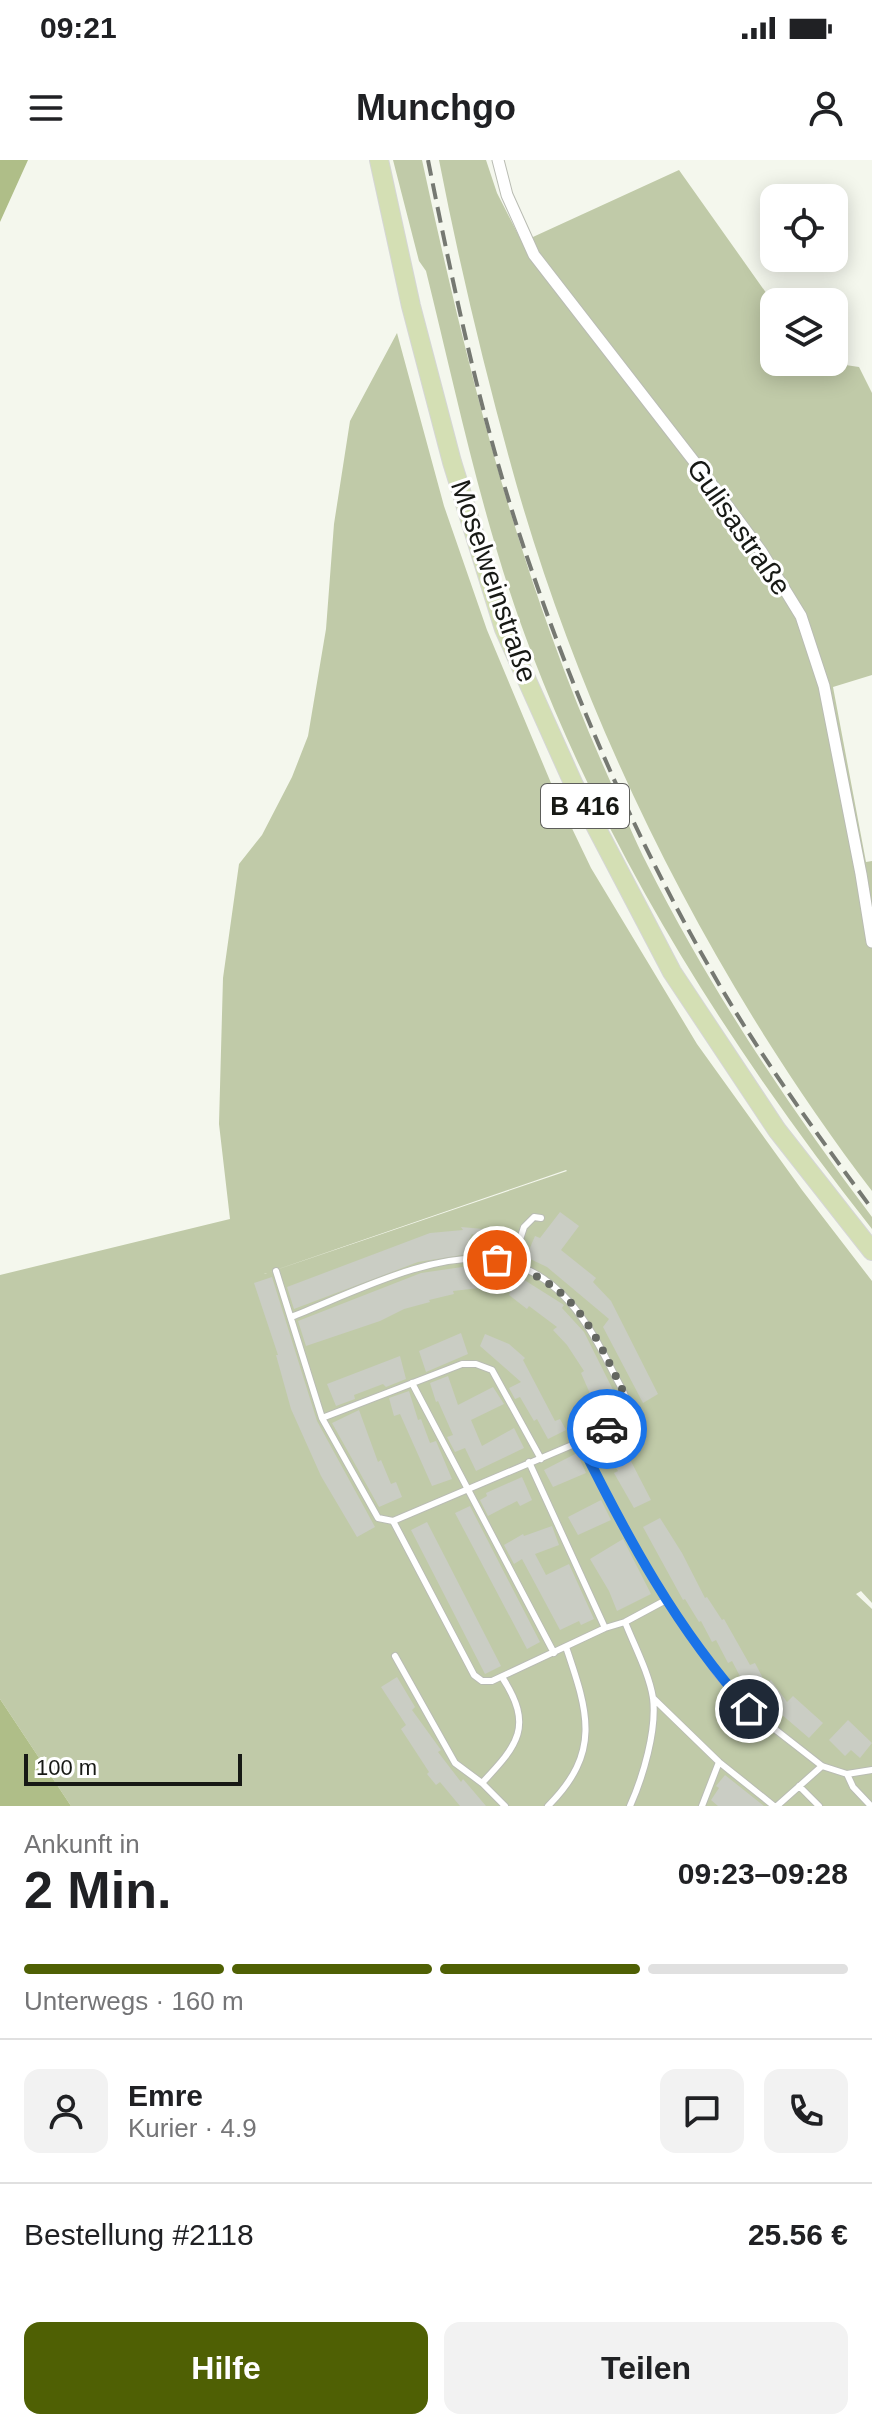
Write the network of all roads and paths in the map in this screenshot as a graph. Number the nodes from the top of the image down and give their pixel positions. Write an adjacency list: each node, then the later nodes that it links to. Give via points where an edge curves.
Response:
1 (379, 160): 5 (main road, Moselweinstraße / B 416, via 452,462 504,629 574,785 672,972 777,1130)
2 (498, 160): 3 (street, Gulisastraße, via 534,255 710,482 801,616 824,686)
3 (872, 942)
4 (541, 1218): 6 (lane, via 534,1217 524,1227)
5 (872, 1251)
6 (512, 1264): 8 (lane, via 461,1258 429,1264); 11 (lane, via 560,1291 584,1317 626,1397 623,1420)
7 (276, 1271): 8 (lane)
8 (291, 1317): 10 (lane)
9 (412, 1383): 10 (lane); 12 (lane, via 462,1364 492,1370); 14 (lane)
10 (322, 1418): 15 (lane, via 378,1518)
11 (580, 1442): 12 (lane); 16 (lane)
12 (541, 1459): 13 (lane)
13 (529, 1462): 14 (lane); 18 (lane)
14 (467, 1489): 15 (lane); 20 (lane)
15 (393, 1521): 22 (lane, via 474,1675 482,1681)
16 (666, 1600): 17 (lane); 25 (lane, via 717,1674 749,1709)
17 (625, 1622): 18 (lane); 23 (lane)
18 (605, 1628): 19 (lane)
19 (566, 1647): 20 (lane); 31 (lane, via 587,1728 569,1785)
20 (554, 1653): 22 (lane)
21 (395, 1656): 28 (lane, via 455,1763)
22 (502, 1677): 28 (lane, via 513,1694 520,1728 516,1743)
23 (653, 1698): 24 (lane); 32 (lane, via 643,1778)
24 (719, 1762): 33 (lane); 34 (lane)
25 (822, 1766): 27 (lane); 29 (lane)
26 (872, 1770): 27 (lane)
27 (847, 1774): 36 (lane)
28 (482, 1783): 30 (lane)
29 (799, 1786): 34 (lane); 35 (lane)
30 (505, 1806)
31 (548, 1806)
32 (630, 1806)
33 (702, 1806)
34 (776, 1806)
35 (819, 1806)
36 (871, 1806)

